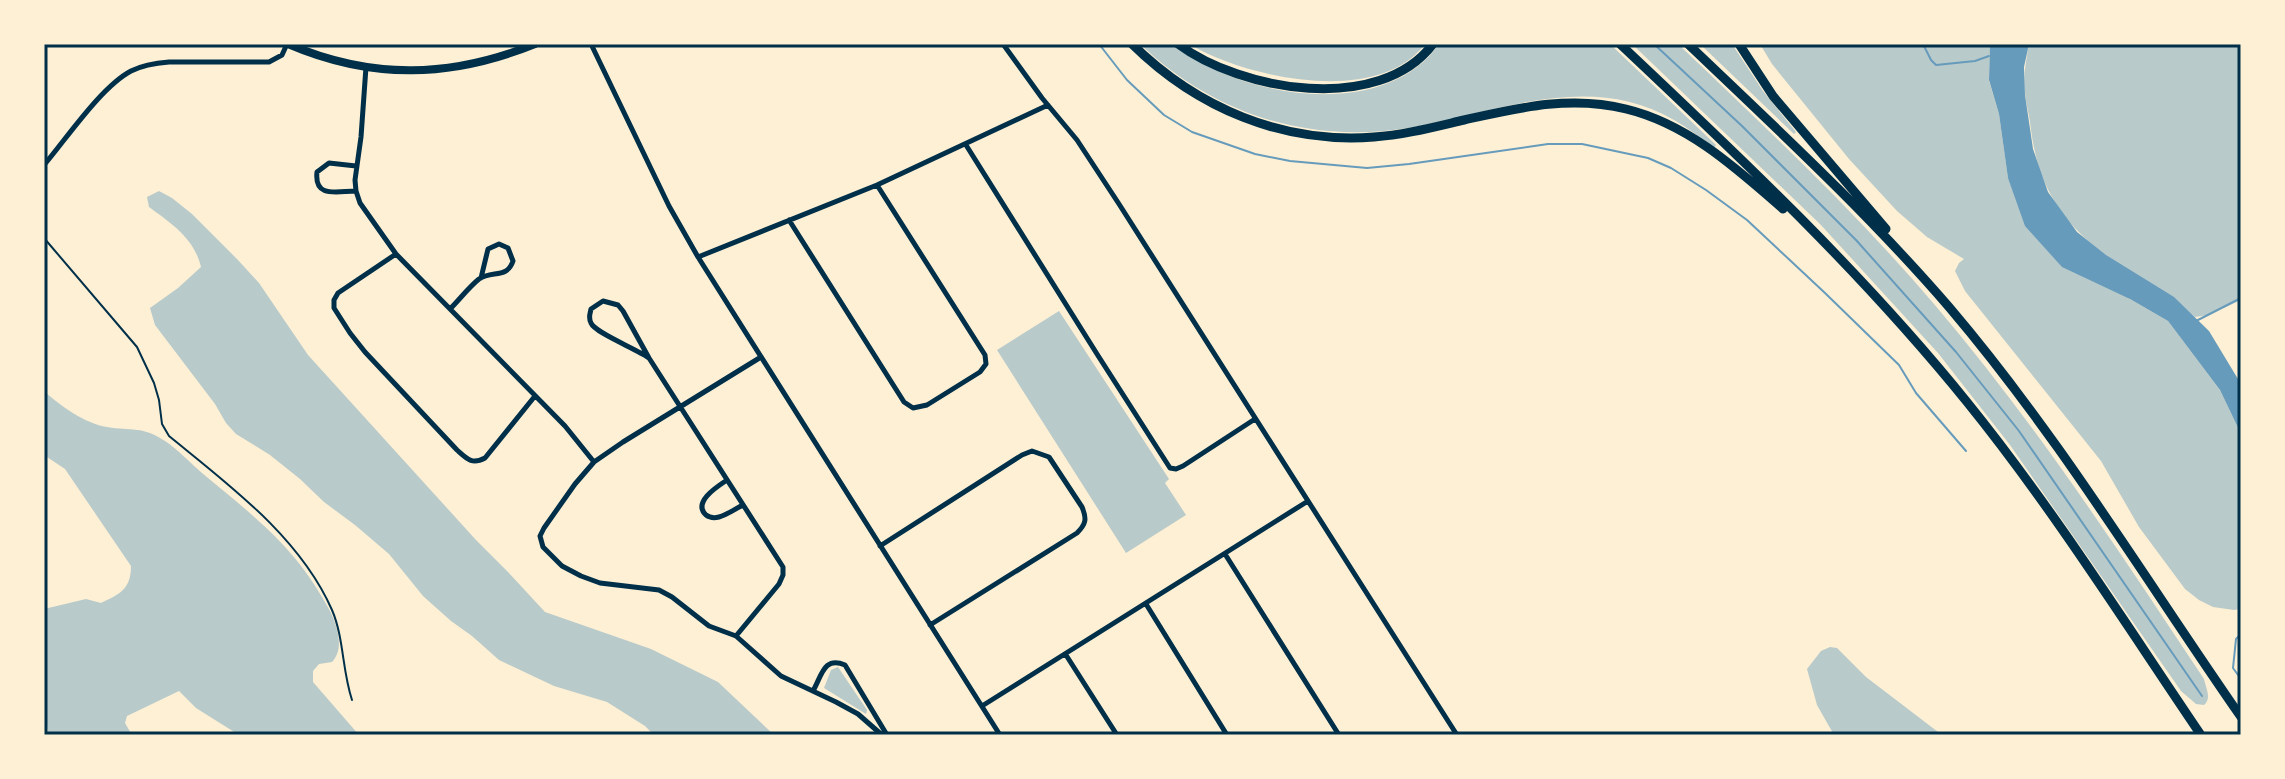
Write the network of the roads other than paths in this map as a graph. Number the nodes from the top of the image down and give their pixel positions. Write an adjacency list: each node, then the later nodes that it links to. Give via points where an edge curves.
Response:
1 (288, 44): 11 (main road); 14 (street, via 269,62 169,62 128,72)
2 (535, 44): 11 (main road, via 457,68)
3 (591, 44): 21 (street)
4 (1003, 44): 12 (street)
5 (1132, 44): 22 (highway, via 1219,107 1305,135 1395,135 1554,102 1598,103 1648,115 1686,133 1733,167)
6 (1178, 44): 7 (highway, via 1248,76 1324,88 1392,77)
7 (1433, 44)
8 (1620, 44): 22 (highway)
9 (1688, 44): 24 (highway, via 1879,229)
10 (1739, 44): 24 (highway, via 1773,96)
11 (366, 67): 15 (street)
12 (1048, 105): 13 (street); 30 (street, via 1111,191)
13 (966, 145): 16 (street); 30 (street, via 1170,468 1183,466)
14 (44, 165)
15 (356, 166): 17 (street); 17 (street, via 329,163 316,179 325,191)
16 (877, 185): 18 (street); 18 (street, via 985,355 980,372 927,405 913,408 904,402)
17 (356, 191): 20 (street)
18 (789, 220): 21 (street)
19 (44, 238): 42 (lane, via 137,347 169,436 265,518 308,568 340,632)
20 (396, 254): 25 (street); 28 (street, via 338,293 334,308 365,352 457,450 469,461 485,458)
21 (698, 257): 26 (street)
22 (1840, 258): 51 (highway, via 2004,449)
23 (481, 278): 23 (street, via 511,268 508,248 499,244 488,249); 25 (street)
24 (1948, 306): 44 (highway, via 2050,437)
25 (450, 309): 28 (street)
26 (761, 357): 29 (street); 35 (street)
27 (649, 358): 27 (street, via 618,305 603,301 591,309 591,325 597,331); 29 (street)
28 (535, 396): 31 (street)
29 (681, 406): 31 (street); 32 (street)
30 (1255, 419): 33 (street)
31 (594, 462): 39 (street, via 544,528 543,547 581,576 659,590 709,626)
32 (727, 480): 34 (street); 34 (street, via 703,501 705,515 717,518)
33 (1308, 501): 36 (street); 50 (street)
34 (743, 505): 39 (street, via 779,559 783,575)
35 (880, 546): 38 (street); 38 (street, via 1032,451 1049,457 1082,507 1086,522 1077,533)
36 (1225, 554): 37 (street); 49 (street)
37 (1146, 604): 40 (street); 48 (street)
38 (930, 625): 43 (street)
39 (736, 636): 41 (street, via 781,676)
40 (1066, 655): 43 (street); 47 (street)
41 (813, 691): 45 (street, via 858,714); 45 (street, via 828,663 845,665)
42 (352, 700)
43 (982, 706): 46 (street)
44 (2241, 717)
45 (884, 735)
46 (1000, 735)
47 (1117, 735)
48 (1227, 735)
49 (1339, 735)
50 (1457, 735)
51 (2201, 735)

